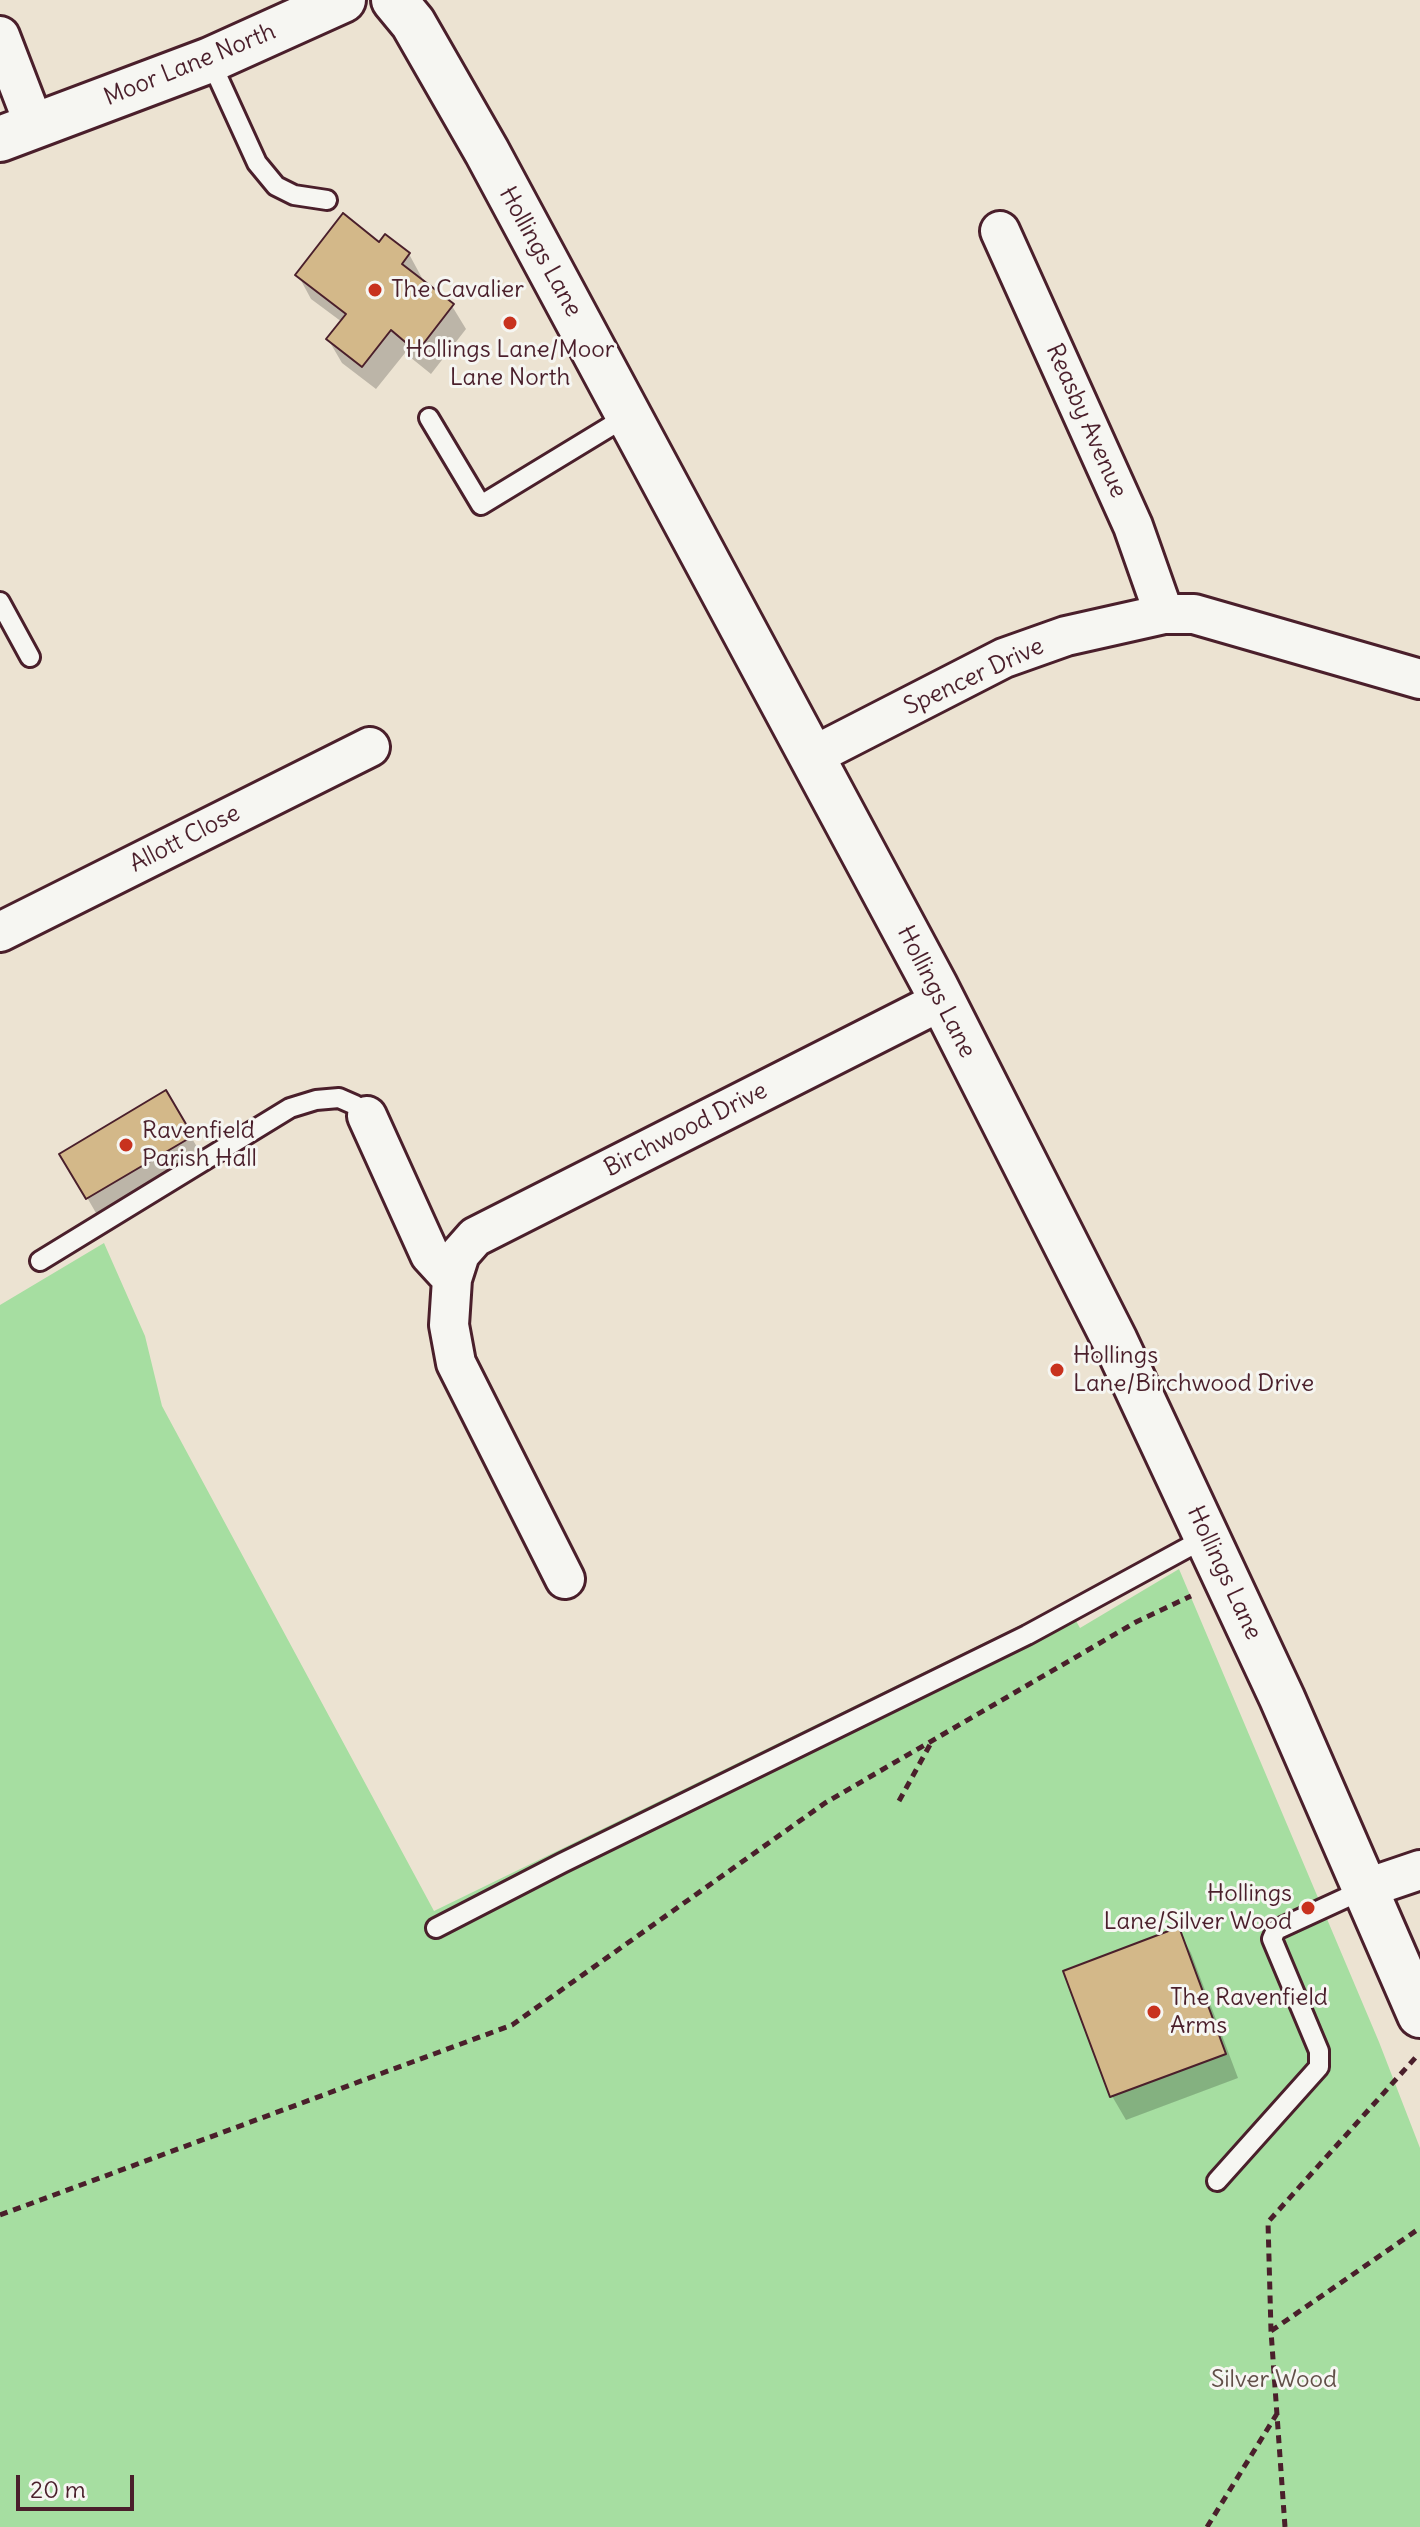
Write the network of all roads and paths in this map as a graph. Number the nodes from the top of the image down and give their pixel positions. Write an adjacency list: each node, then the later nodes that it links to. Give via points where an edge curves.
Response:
1 (343, 0): 4 (street, Moor Lane North)
2 (394, 0): 8 (street, Hollings Lane, via 435,59)
3 (0, 36): 5 (street, Moor Lane North)
4 (210, 60): 5 (street, Moor Lane North); 6 (lane, via 257,163 276,186)
5 (18, 133)
6 (327, 200)
7 (1000, 231): 11 (street, Reasby Avenue, via 1133,526)
8 (629, 415): 9 (lane, via 481,505); 15 (street, Hollings Lane)
9 (429, 418)
10 (0, 602): 12 (lane)
11 (1164, 614): 13 (street, Spencer Drive, via 1194,614); 15 (street, Spencer Drive, via 1066,636 1004,658)
12 (30, 657)
13 (1420, 679)
14 (370, 747): 16 (street, Allott Close)
15 (813, 756): 17 (street, Hollings Lane)
16 (0, 932)
17 (941, 1001): 20 (street, Birchwood Drive, via 475,1237 460,1254); 21 (street, Hollings Lane, via 1115,1341)
18 (367, 1116): 19 (lane, via 339,1098 290,1108); 20 (street, via 430,1255)
19 (40, 1261)
20 (452, 1279): 22 (street, Birchwood Drive, via 449,1325 456,1363)
21 (1207, 1537): 23 (street, Hollings Lane); 28 (lane, via 1027,1635)
22 (565, 1579)
23 (1227, 1579): 24 (path, via 1136,1622); 27 (street, Hollings Lane)
24 (933, 1740): 25 (path); 32 (path, via 825,1803 512,2025)
25 (899, 1801)
26 (1420, 1870): 27 (street)
27 (1367, 1888): 29 (street, Hollings Lane); 31 (lane, via 1276,1930 1272,1939 1319,2051 1319,2067)
28 (436, 1928)
29 (1420, 2015)
30 (1420, 2052): 34 (path, via 1268,2222)
31 (1217, 2181)
32 (0, 2215)
33 (1420, 2228): 34 (path)
34 (1271, 2331): 35 (path)
35 (1279, 2411): 36 (path); 37 (path)
36 (1207, 2527)
37 (1285, 2527)

